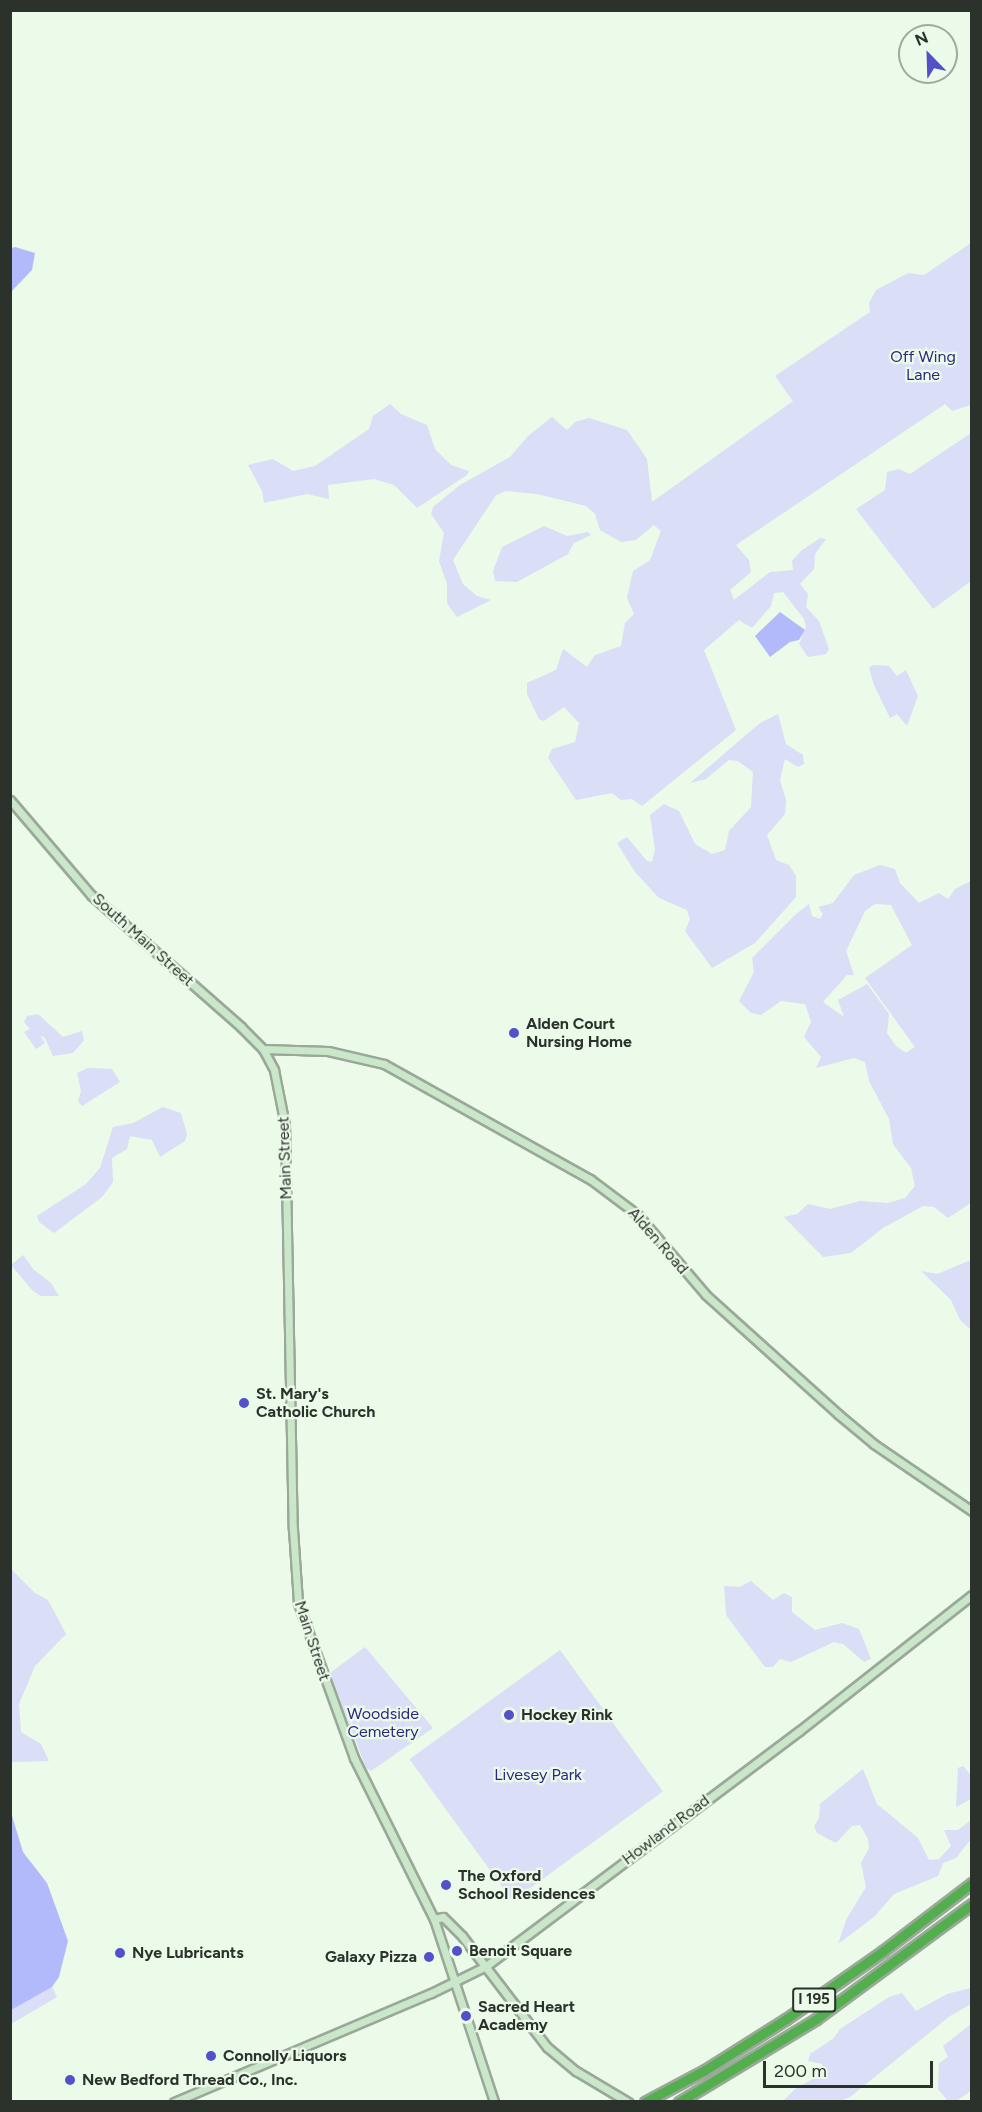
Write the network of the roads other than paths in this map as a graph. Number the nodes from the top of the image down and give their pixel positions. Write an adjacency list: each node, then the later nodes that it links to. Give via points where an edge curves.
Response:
1 (10, 800): 2 (main road, South Main Street, via 98,902)
2 (263, 1049): 3 (main road, South Main Street); 4 (main road, Alden Road, via 328,1051 384,1064 590,1179 638,1215 711,1300 838,1414 874,1444)
3 (276, 1077): 8 (main road, Main Street, via 285,1125 297,1597 354,1758)
4 (972, 1511)
5 (972, 1595): 9 (main road, Howland Road, via 806,1726)
6 (972, 1883): 14 (highway, I 195, via 796,2012 705,2070)
7 (972, 1904): 15 (highway, I 195, via 816,2019)
8 (434, 1919): 9 (main road, via 442,1917 450,1923); 10 (main road, Main Street)
9 (486, 1966): 10 (main road, Howland Road); 11 (main road, via 547,2047 576,2071)
10 (454, 1982): 12 (main road, Howland Road); 13 (main road, Main Street)
11 (626, 2100)
12 (174, 2102)
13 (494, 2102)
14 (645, 2102)
15 (679, 2102)

